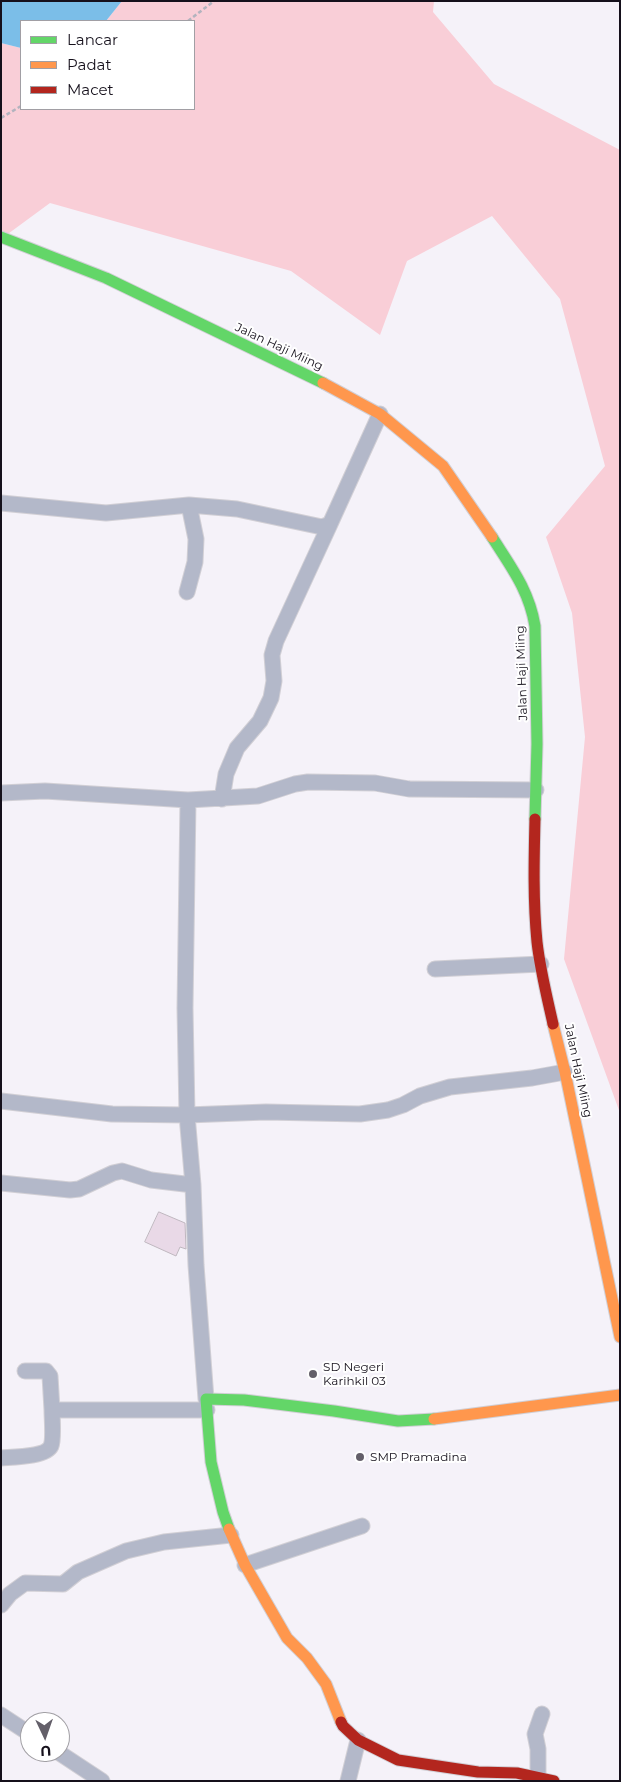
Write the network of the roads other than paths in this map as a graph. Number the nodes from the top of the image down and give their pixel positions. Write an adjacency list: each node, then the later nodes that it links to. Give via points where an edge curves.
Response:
1 (1, 237): 2 (main road, Jalan Haji Miing, via 106,278)
2 (380, 414): 5 (street); 7 (main road, Jalan Haji Miing, via 443,466 509,562 527,595 535,626)
3 (1, 503): 4 (street, via 106,513)
4 (189, 505): 5 (street, via 237,509 322,527); 6 (street, via 196,539)
5 (330, 524): 9 (street, via 276,641 272,655 274,681 271,698 260,721 237,748 226,774)
6 (187, 592)
7 (536, 790): 9 (street, via 409,789 375,784 308,782 258,796); 11 (main road, Jalan Haji Miing, via 533,877)
8 (1, 793): 10 (street, via 45,791)
9 (222, 799): 10 (street)
10 (188, 800): 15 (street)
11 (541, 964): 12 (street); 13 (main road, Jalan Haji Miing)
12 (435, 969)
13 (566, 1072): 15 (street, via 450,1087 388,1110 360,1114 266,1112); 18 (main road, Jalan Haji Miing)
14 (1, 1101): 15 (street, via 112,1114)
15 (187, 1115): 17 (street)
16 (1, 1183): 17 (street, via 70,1190 122,1171 151,1180)
17 (194, 1185): 21 (street, via 196,1265)
18 (620, 1337)
19 (25, 1371): 22 (street, via 46,1371 50,1376)
20 (620, 1395): 21 (main road, via 447,1418 398,1421 244,1400)
21 (207, 1404): 22 (street); 25 (main road, via 211,1462)
22 (52, 1410): 23 (street, via 51,1445 47,1452)
23 (1, 1458)
24 (362, 1526): 26 (street)
25 (231, 1535): 26 (main road); 27 (street, via 164,1542 126,1551 78,1572 63,1584 25,1583)
26 (245, 1565): 31 (main road, via 287,1638 326,1684 343,1726)
27 (1, 1605)
28 (542, 1714): 33 (street, via 535,1734)
29 (1, 1715): 30 (street)
30 (20, 1727)
31 (358, 1740): 33 (main road, via 398,1760 478,1772); 35 (street)
32 (70, 1760): 34 (street)
33 (538, 1776): 36 (main road)
34 (102, 1781)
35 (348, 1781)
36 (554, 1781)

